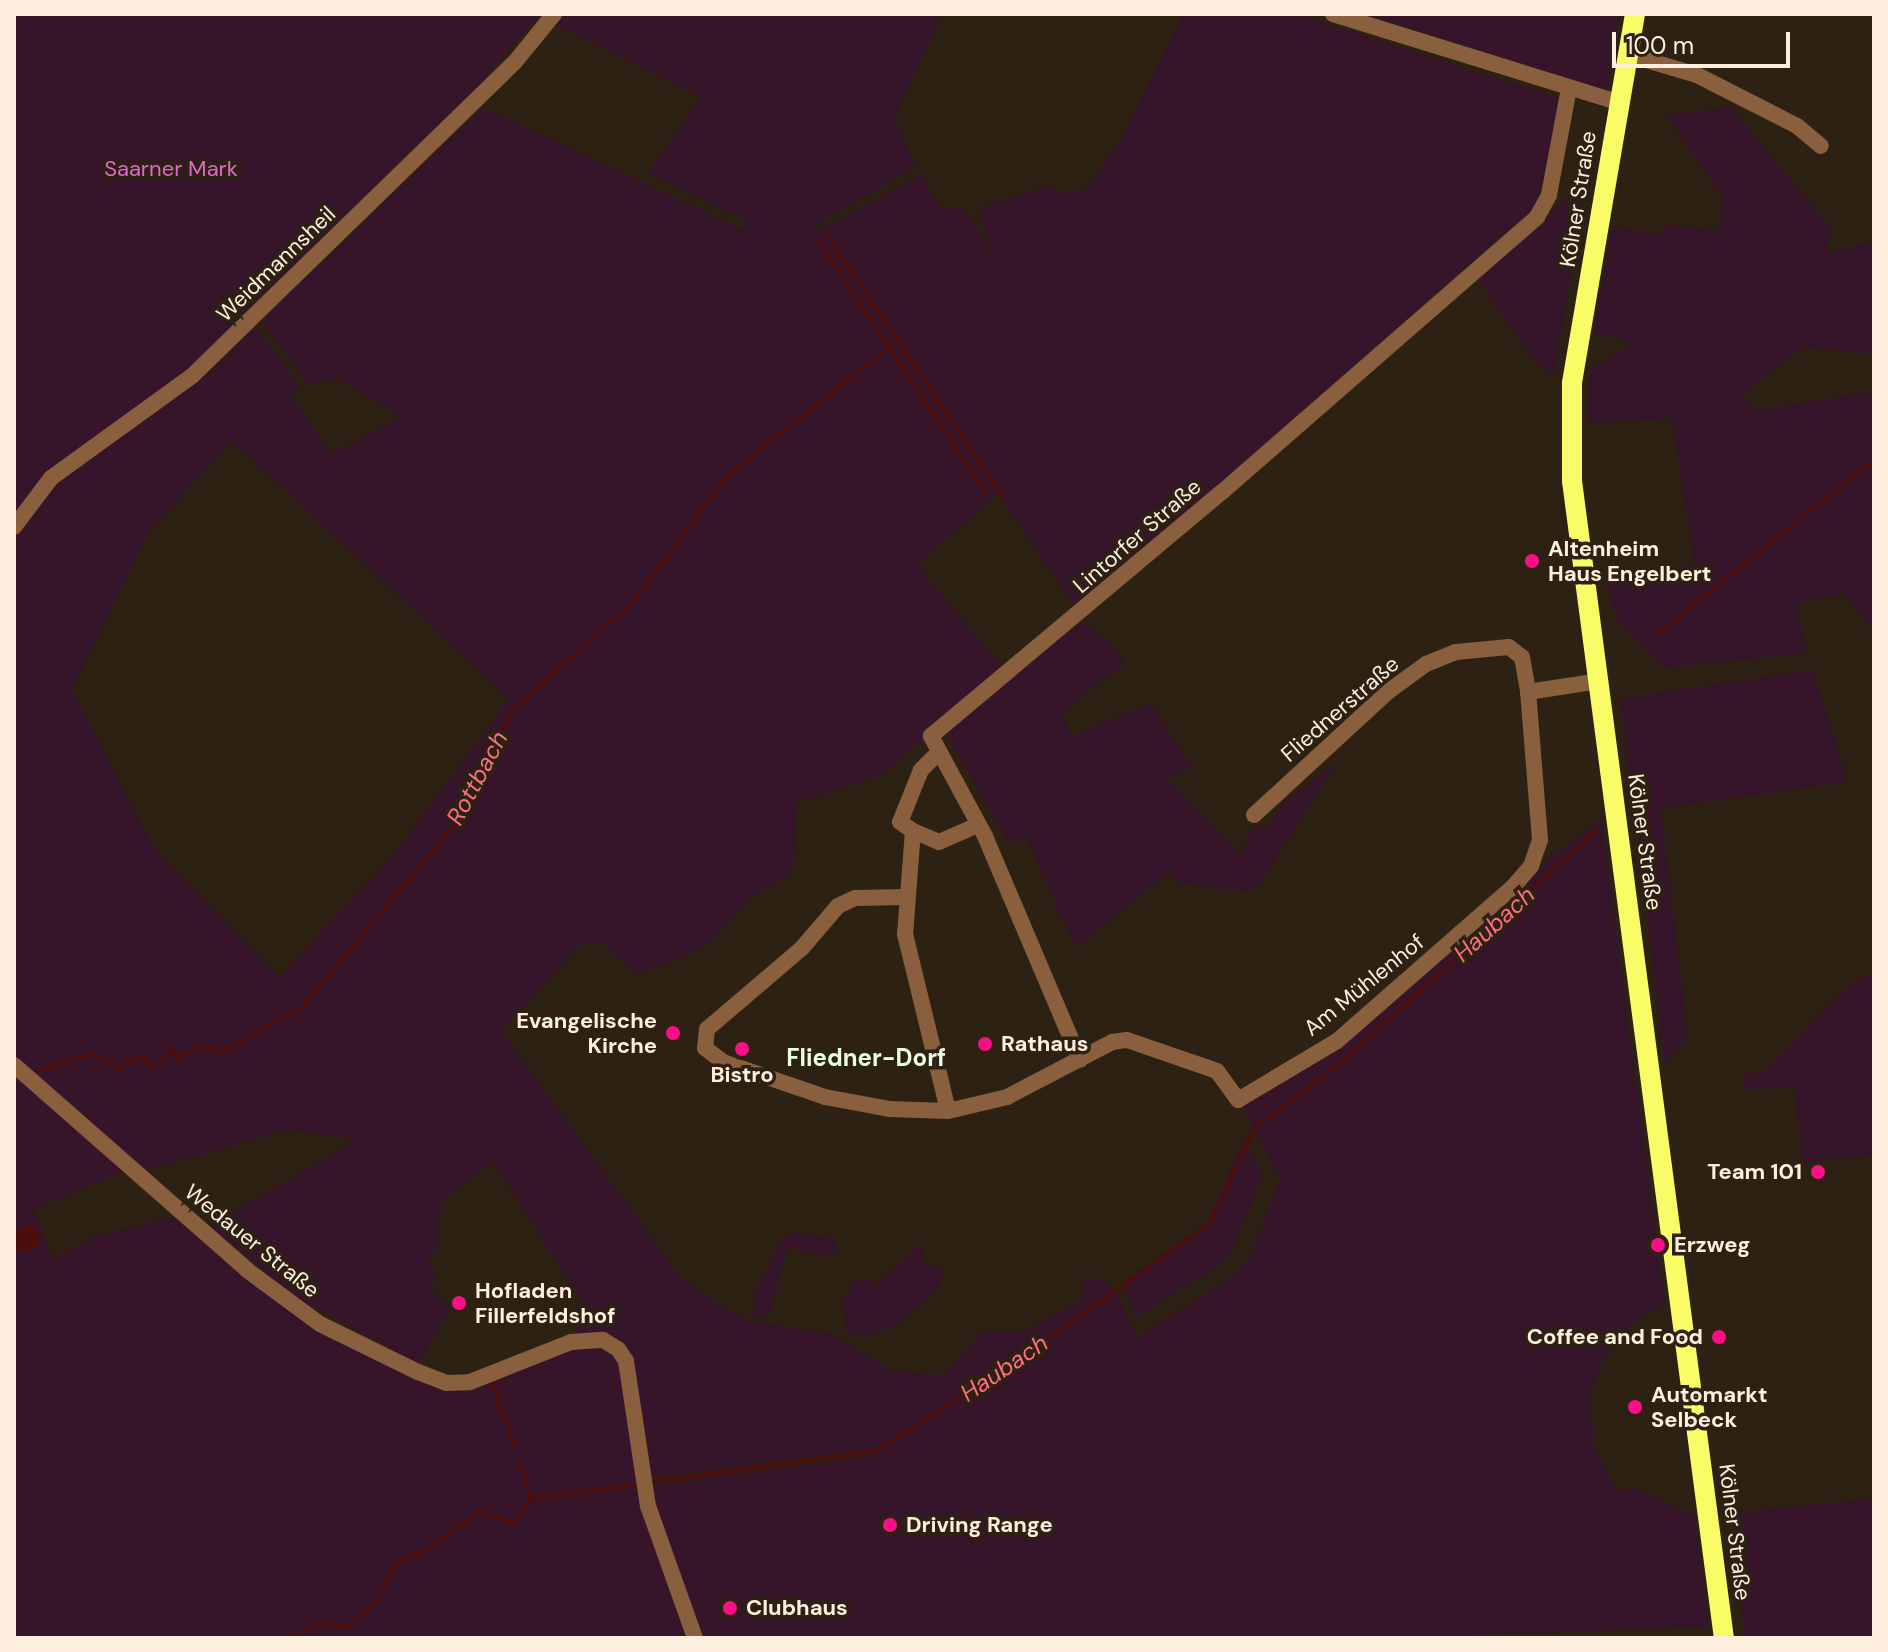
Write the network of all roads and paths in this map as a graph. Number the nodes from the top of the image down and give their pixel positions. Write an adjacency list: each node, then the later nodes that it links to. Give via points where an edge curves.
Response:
1 (554, 14): 8 (street, Weidmannsheil, via 497,80 192,376 51,478)
2 (1333, 14): 5 (street)
3 (1635, 14): 4 (main road, Kölner Straße)
4 (1626, 54): 6 (main road, Kölner Straße); 7 (street, via 1697,75 1797,126)
5 (1569, 88): 6 (street); 11 (street, Lintorfer Straße, via 1549,195 1537,217 1200,512 931,736)
6 (1618, 102): 9 (main road, Kölner Straße, via 1572,383 1570,430)
7 (1821, 146)
8 (14, 527)
9 (1600, 681): 10 (street); 20 (main road, Kölner Straße)
10 (1528, 692): 12 (street, Fliednerstraße, via 1522,657 1509,647 1456,652 1426,664 1389,691); 16 (street, Am Mühlenhof, via 1540,809 1540,840 1531,866 1337,1041 1238,1100 1217,1071 1145,1044 1112,1042)
11 (937, 754): 13 (street); 14 (street, via 921,770 901,813 900,822)
12 (1254, 815)
13 (978, 825): 14 (street, via 939,842); 16 (street)
14 (913, 831): 15 (street)
15 (907, 897): 18 (street, via 908,949); 18 (street, Am Mühlenhof, via 855,898 838,906 802,948 707,1029 704,1042 712,1056 825,1097 889,1109)
16 (1080, 1060): 18 (street, Am Mühlenhof, via 1007,1097)
17 (14, 1065): 19 (street, Wedauer Straße, via 247,1270 320,1324 418,1372 446,1383 470,1382 571,1342 603,1340 618,1349 626,1361 642,1481)
18 (948, 1111)
19 (695, 1638)
20 (1724, 1638)

